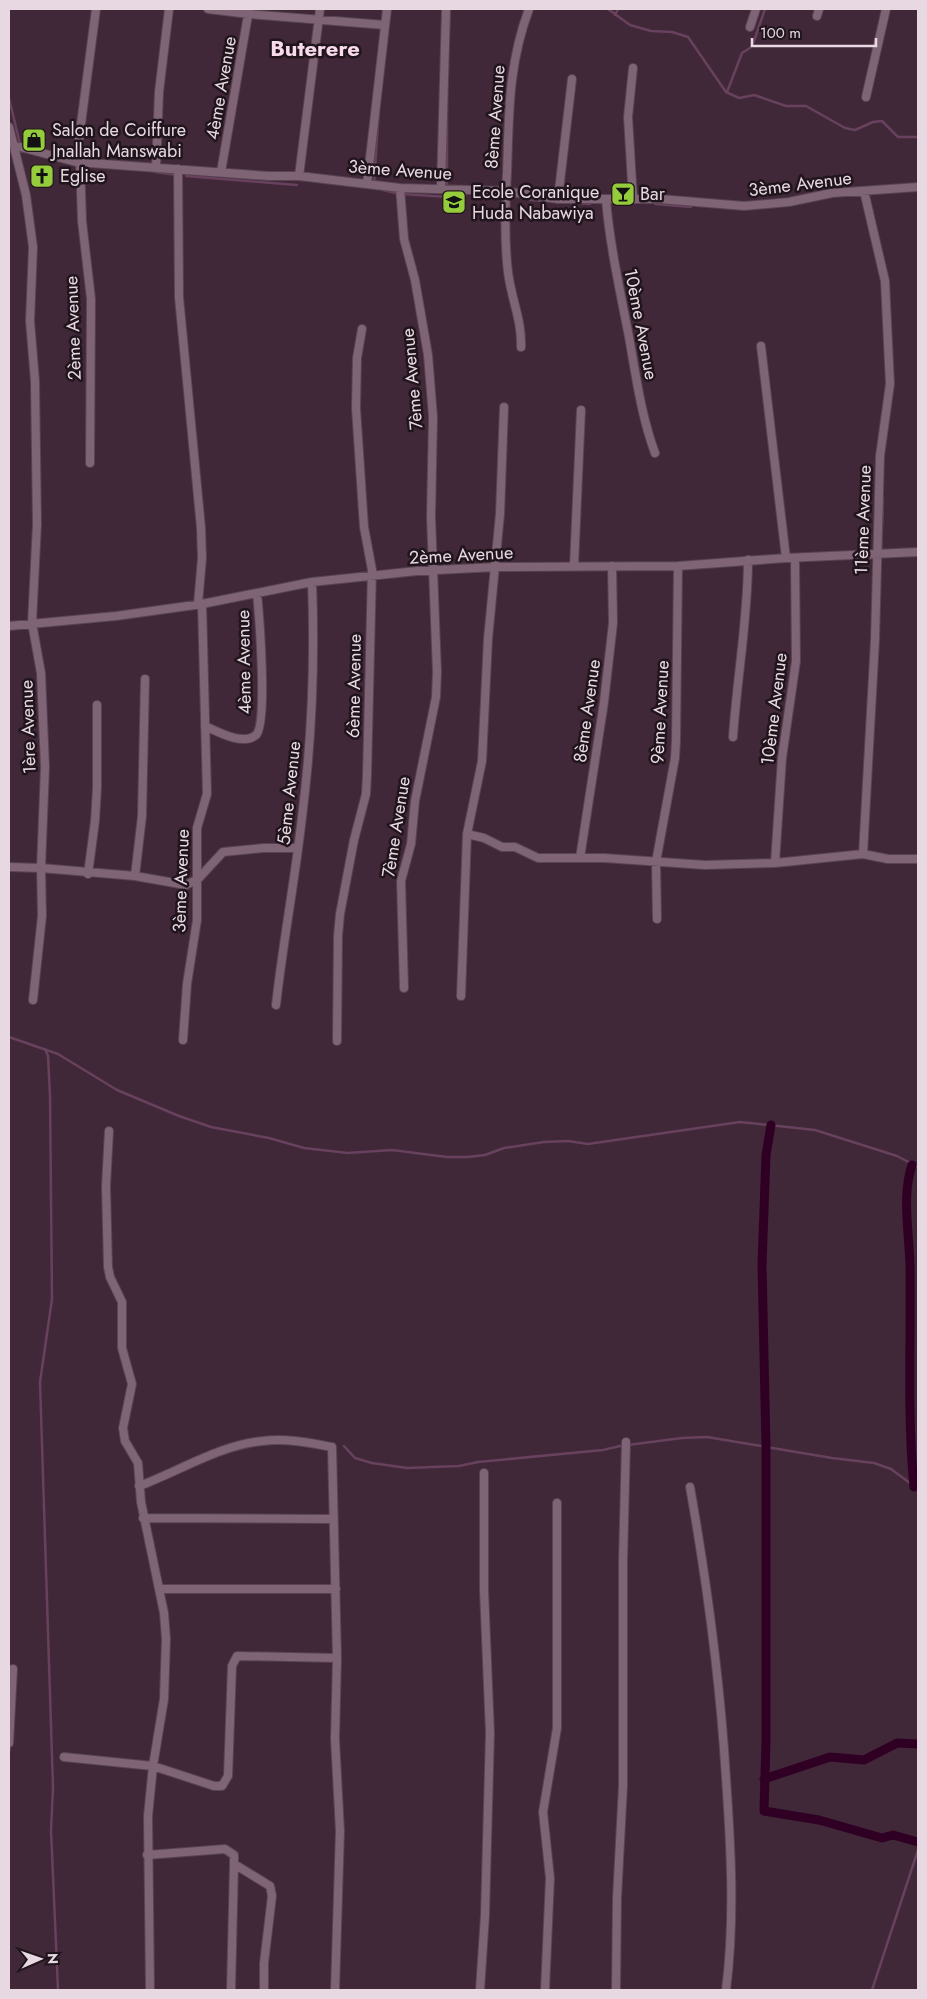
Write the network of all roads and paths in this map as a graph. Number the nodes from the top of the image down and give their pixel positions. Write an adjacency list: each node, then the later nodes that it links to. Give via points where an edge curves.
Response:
1 (96, 9): 19 (street, 2ème Avenue)
2 (169, 9): 20 (street, via 159,92)
3 (208, 9): 10 (street)
4 (320, 9): 11 (street)
5 (387, 9): 12 (street)
6 (446, 9): 27 (street)
7 (529, 9): 28 (street, 8ème Avenue, via 519,35 510,83)
8 (756, 9): 13 (street)
9 (886, 9): 16 (street)
10 (249, 12): 11 (street); 22 (street, 4ème Avenue)
11 (319, 20): 12 (street); 23 (street)
12 (385, 25): 24 (street)
13 (750, 28)
14 (633, 68): 31 (street, via 628,117)
15 (572, 79): 30 (street)
16 (866, 97)
17 (9, 127): 18 (street, 1ère Avenue)
18 (11, 144): 19 (street, 3ème Avenue); 54 (street, 1ère Avenue, via 26,194 33,247 30,321 35,381 37,524)
19 (78, 162): 20 (street, 3ème Avenue); 39 (street, 2ème Avenue, via 91,299)
20 (156, 168): 21 (street, 3ème Avenue)
21 (178, 169): 22 (street, 3ème Avenue); 53 (street, 3ème Avenue, via 179,297 201,528)
22 (222, 172): 23 (street, 3ème Avenue)
23 (299, 176): 24 (street, 3ème Avenue)
24 (367, 184): 26 (street, 3ème Avenue)
25 (918, 187): 29 (street, 3ème Avenue)
26 (400, 188): 27 (street, 3ème Avenue); 49 (street, 7ème Avenue, via 404,239 428,355)
27 (442, 188): 28 (street, 3ème Avenue)
28 (505, 191): 30 (street, 3ème Avenue); 35 (street, 8ème Avenue, via 508,274 519,318)
29 (864, 191): 31 (street, 3ème Avenue, via 744,206); 41 (street, 11ème Avenue, via 885,280 890,347 890,384 880,456)
30 (558, 198): 32 (street, 3ème Avenue)
31 (633, 199): 32 (street, 3ème Avenue)
32 (606, 200): 38 (street, 10ème Avenue, via 618,287 646,429)
33 (362, 329): 50 (street, 6ème Avenue, via 357,358 356,426 363,521)
34 (761, 346): 42 (street)
35 (522, 347)
36 (504, 406): 48 (street)
37 (582, 410): 45 (street)
38 (654, 453)
39 (90, 462)
40 (918, 552): 41 (street, 2ème Avenue)
41 (876, 553): 43 (street, 2ème Avenue); 62 (street, 11ème Avenue, via 875,640)
42 (786, 558): 43 (street, 2ème Avenue); 44 (street, 2ème Avenue)
43 (795, 558): 66 (street, 10ème Avenue, via 796,661 784,742)
44 (748, 560): 47 (street, 2ème Avenue); 59 (street, via 748,599)
45 (574, 566): 46 (street, 2ème Avenue); 48 (street, 2ème Avenue)
46 (612, 566): 47 (street, 2ème Avenue); 63 (street, 8ème Avenue, via 613,623)
47 (678, 566): 65 (street, 9ème Avenue, via 675,758)
48 (496, 567): 49 (street, 2ème Avenue); 60 (street, via 488,639 482,761)
49 (434, 570): 50 (street, 2ème Avenue); 73 (street, 7ème Avenue, via 438,672 415,802 411,844 401,881)
50 (371, 575): 51 (street, 2ème Avenue); 78 (street, 6ème Avenue, via 367,784 340,914)
51 (312, 582): 52 (street, 2ème Avenue); 61 (street, 5ème Avenue, via 312,710)
52 (257, 593): 53 (street, 2ème Avenue); 58 (street, 4ème Avenue, via 261,727 251,738 228,736)
53 (200, 604): 54 (street, 2ème Avenue); 58 (street, 3ème Avenue)
54 (32, 623): 55 (street, 2ème Avenue); 68 (street, 1ère Avenue, via 41,673 45,736)
55 (9, 626)
56 (145, 679): 70 (street, via 142,816)
57 (96, 705): 69 (street, via 97,788)
58 (205, 726): 71 (street, 3ème Avenue, via 207,794 197,828)
59 (733, 737)
60 (467, 834): 63 (street, via 502,847 515,847 538,858); 74 (street)
61 (298, 848): 71 (street, via 223,852); 76 (street, 5ème Avenue)
62 (863, 854): 64 (street, via 888,859); 66 (street)
63 (580, 858): 65 (street)
64 (918, 859)
65 (656, 862): 66 (street); 72 (street, 9ème Avenue)
66 (775, 863)
67 (9, 867): 68 (street)
68 (42, 868): 69 (street); 75 (street, 1ère Avenue, via 41,944)
69 (88, 874): 70 (street)
70 (135, 876): 71 (street, via 186,885)
71 (198, 879): 77 (street, 3ème Avenue, via 197,920 187,984)
72 (658, 919)
73 (404, 988)
74 (461, 996)
75 (33, 1000)
76 (276, 1006)
77 (183, 1040)
78 (336, 1041)
79 (109, 1131): 82 (street, via 106,1186 108,1267 122,1302 122,1348 132,1384 123,1428 125,1440 138,1463)
80 (626, 1445): 102 (street)
81 (484, 1473): 100 (street, via 484,1590 490,1733)
82 (139, 1486): 85 (street); 86 (street, via 235,1446 263,1440 326,1446 332,1447)
83 (690, 1487): 103 (street, via 703,1563 723,1727 732,1880)
84 (556, 1503): 101 (street, via 557,1728 543,1812 550,1878)
85 (143, 1518): 86 (street); 87 (street)
86 (332, 1518): 88 (street)
87 (159, 1589): 88 (street); 93 (street, via 166,1639 164,1699)
88 (336, 1589): 89 (street)
89 (337, 1658): 93 (street, via 237,1656 232,1666 226,1782 222,1786 214,1786); 99 (street, via 335,1739 340,1892)
90 (13, 1669): 91 (street)
91 (9, 1743)
92 (64, 1757): 93 (street)
93 (153, 1766): 94 (street)
94 (147, 1855): 95 (street, via 218,1848 231,1851); 96 (street)
95 (234, 1864): 97 (street); 98 (street, via 266,1882 272,1890)
96 (150, 1990)
97 (231, 1990)
98 (264, 1990)
99 (335, 1990)
100 (480, 1990)
101 (545, 1990)
102 (616, 1990)
103 (726, 1990)

